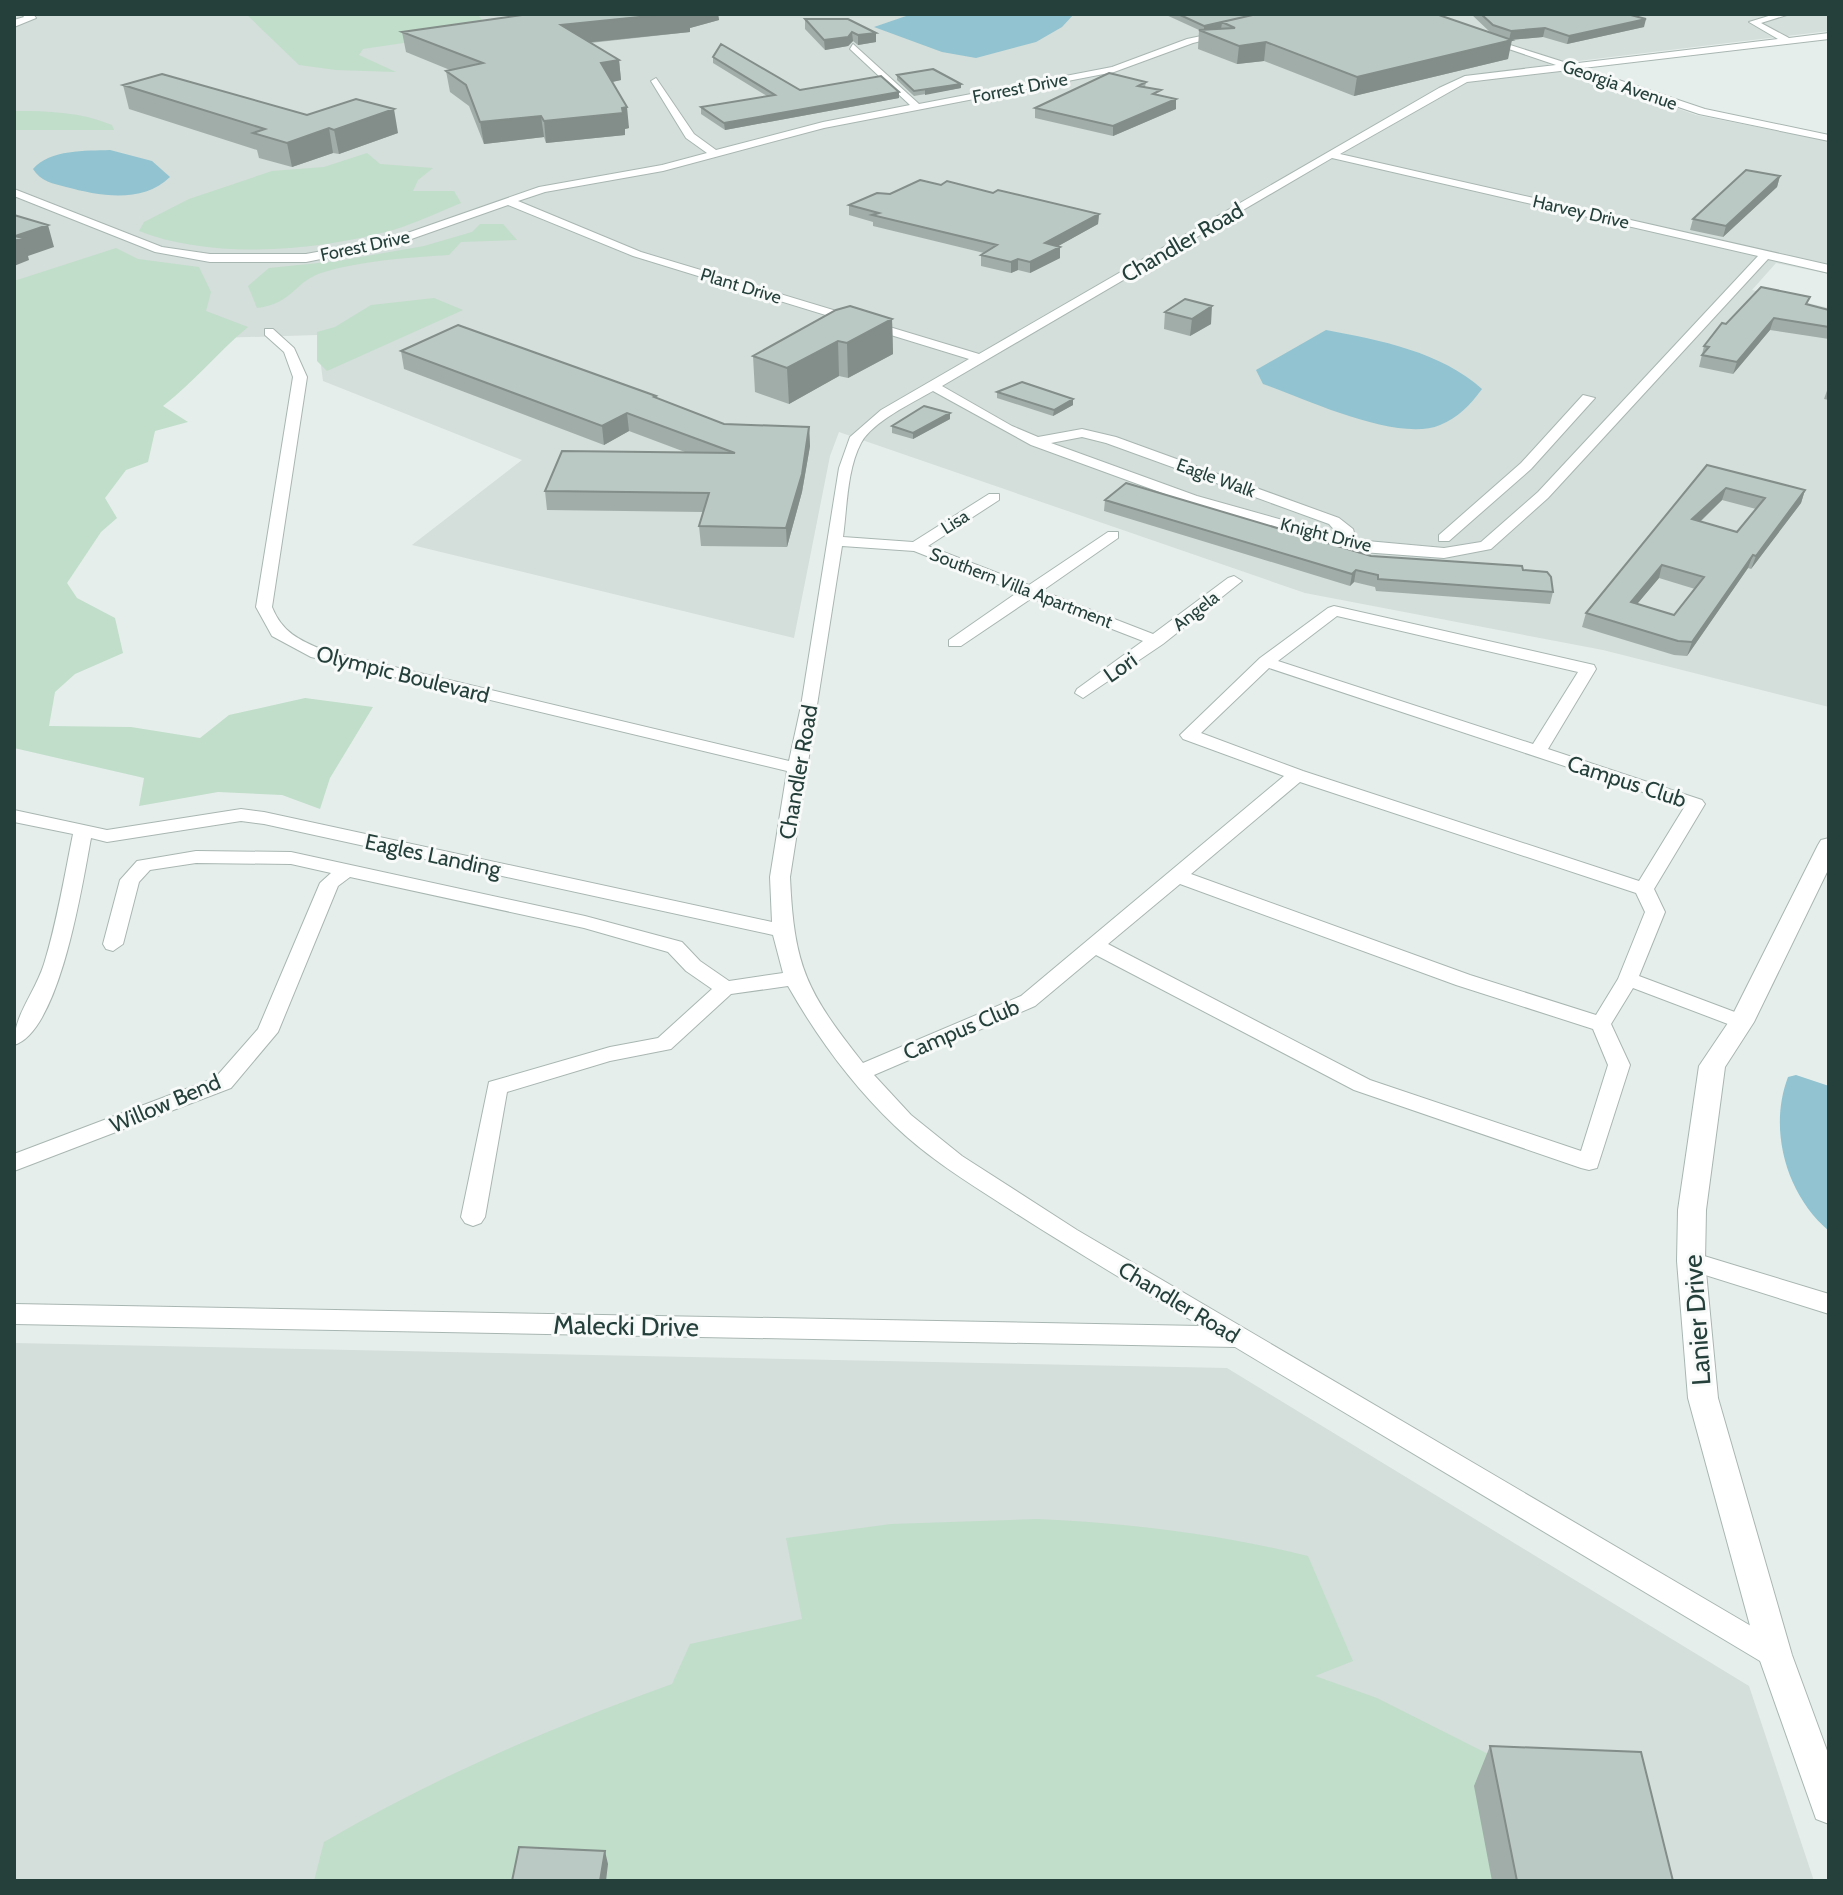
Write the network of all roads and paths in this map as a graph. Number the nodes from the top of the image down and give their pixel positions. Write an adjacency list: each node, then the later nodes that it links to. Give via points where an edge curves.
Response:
1 (30, 14): 3 (street)
2 (1786, 14): 7 (street, via 1753,22)
3 (14, 24)
4 (1239, 30): 13 (street, Forrest Drive, via 1190,41 1114,69)
5 (1473, 34): 9 (street, Georgia Avenue)
6 (1829, 36): 7 (street, Chandler Road)
7 (1786, 40): 10 (street, Chandler Road)
8 (853, 47): 13 (street)
9 (1529, 53): 10 (street, Georgia Avenue); 11 (street, via 1530,65)
10 (1567, 66): 11 (street, Chandler Road); 14 (street, Georgia Avenue, via 1724,118)
11 (1517, 71): 16 (street, Chandler Road, via 1465,79)
12 (656, 81): 15 (street, via 690,136)
13 (917, 107): 15 (street, Forrest Drive, via 823,125)
14 (1829, 138)
15 (716, 155): 19 (street, Forest Drive, via 580,180)
16 (1333, 155): 21 (street, Harvey Drive); 24 (street, Chandler Road)
17 (14, 192): 18 (street, Forest Drive)
18 (35, 201): 19 (street, Forest Drive, via 159,250 251,260 360,250); 20 (street)
19 (508, 201): 24 (street, Plant Drive, via 637,254)
20 (14, 208)
21 (1765, 255): 22 (street, Harvey Drive); 27 (street, Knight Drive)
22 (1829, 269)
23 (269, 332): 45 (street, Olympic Boulevard, via 296,359 300,377 264,607 270,625 283,638 317,654)
24 (979, 358): 25 (street, Chandler Road)
25 (933, 386): 28 (street, Knight Drive); 35 (street, Chandler Road, via 886,413 855,440)
26 (1588, 398): 27 (street)
27 (1586, 425): 30 (street); 30 (street, Knight Drive)
28 (1036, 442): 29 (street, Eagle Walk, via 1082,433); 31 (street, Knight Drive)
29 (1161, 458): 31 (street, Eagle Walk); 36 (street, Eagle Walk, via 1334,521 1348,532)
30 (1544, 471): 34 (street); 36 (street, Knight Drive, via 1486,546 1444,553)
31 (1136, 480): 36 (street, Knight Drive)
32 (994, 497): 37 (street, Lisa)
33 (1113, 535): 39 (street)
34 (1444, 538)
35 (834, 541): 37 (street, Southern Villa Apartment); 45 (street, Chandler Road)
36 (1348, 543)
37 (916, 547): 39 (street, Southern Villa Apartment)
38 (1234, 581): 40 (street, Angela)
39 (1028, 592): 40 (street, Southern Villa Apartment); 41 (street)
40 (1157, 641): 43 (street, Lori)
41 (955, 643)
42 (1266, 662): 44 (street, Campus Club); 44 (street, via 1334,611 1588,669); 46 (street, via 1189,735)
43 (1083, 693)
44 (1537, 752): 52 (street, Campus Club, via 1696,804)
45 (796, 768): 53 (street, Chandler Road, via 780,877)
46 (1297, 775): 51 (street, Campus Club); 52 (street)
47 (14, 816): 48 (street, Eagles Landing)
48 (83, 831): 53 (street, Eagles Landing, via 107,836 241,815 264,818); 61 (street, via 53,969 26,1025)
49 (1829, 845): 59 (street, Lanier Drive)
50 (344, 872): 54 (street, via 291,858 196,857 144,865 130,880); 58 (street, via 585,922 675,947); 63 (street, Willow Bend, via 330,883 267,1032 223,1083)
51 (1177, 876): 55 (street, Campus Club); 60 (street)
52 (1644, 889): 57 (street, via 1655,912)
53 (782, 930): 56 (street, Chandler Road)
54 (113, 944)
55 (1094, 945): 60 (street, via 1362,1085 1589,1162 1619,1065); 62 (street, Campus Club, via 1028,1001)
56 (794, 978): 58 (street); 62 (street, Chandler Road, via 819,1022)
57 (1628, 979): 59 (street); 60 (street)
58 (725, 988): 64 (street, via 664,1044 497,1087)
59 (1741, 1022): 65 (street, Lanier Drive, via 1712,1066 1692,1210)
60 (1601, 1024)
61 (14, 1038)
62 (859, 1073): 68 (street, Chandler Road, via 903,1121 954,1162)
63 (14, 1163)
64 (473, 1217)
65 (1691, 1261): 66 (street); 69 (street, Lanier Drive, via 1703,1398)
66 (1829, 1304)
67 (14, 1314): 68 (street, Malecki Drive)
68 (1238, 1337): 69 (street, Chandler Road)
69 (1775, 1655): 70 (street, Lanier Drive)
70 (1829, 1806)

